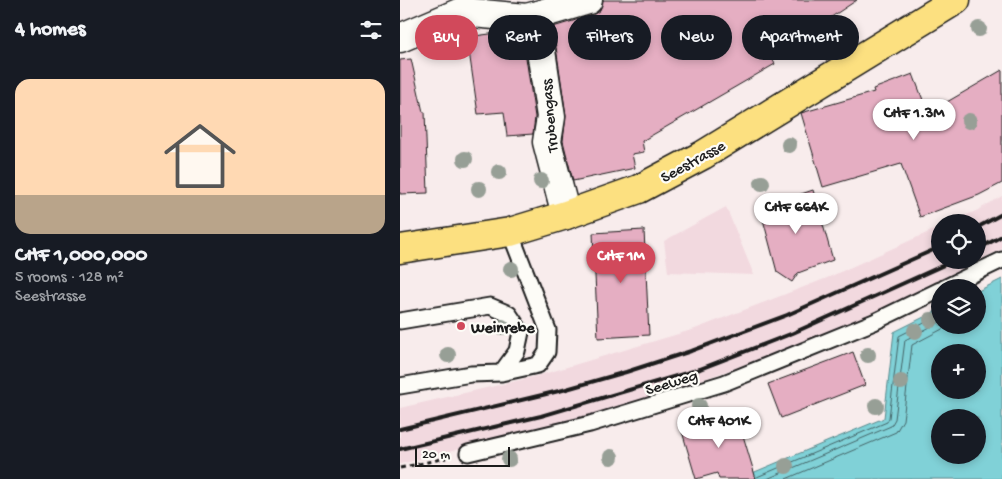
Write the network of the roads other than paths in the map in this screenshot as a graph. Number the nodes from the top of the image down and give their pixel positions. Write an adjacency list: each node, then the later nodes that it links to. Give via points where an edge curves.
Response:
1 (588, 0): 5 (street)
2 (956, 0): 8 (main road, Seestrasse, via 703,155 639,189)
3 (501, 8): 4 (street); 6 (street, via 461,12)
4 (519, 15)
5 (537, 15)
6 (400, 38)
7 (542, 60): 8 (street, Trubengass, via 551,117 547,142)
8 (566, 216): 9 (main road, Seestrasse)
9 (510, 232): 10 (main road, Seestrasse); 15 (lane, via 548,330 547,352 538,365)
10 (400, 249)
11 (1002, 260): 12 (lane)
12 (963, 279)
13 (931, 294): 17 (lane, Seeweg, via 874,322 724,383 590,424)
14 (400, 321): 15 (lane, via 490,306 509,314 521,332 517,352)
15 (501, 373): 16 (lane, via 471,374)
16 (400, 386)
17 (468, 453)

